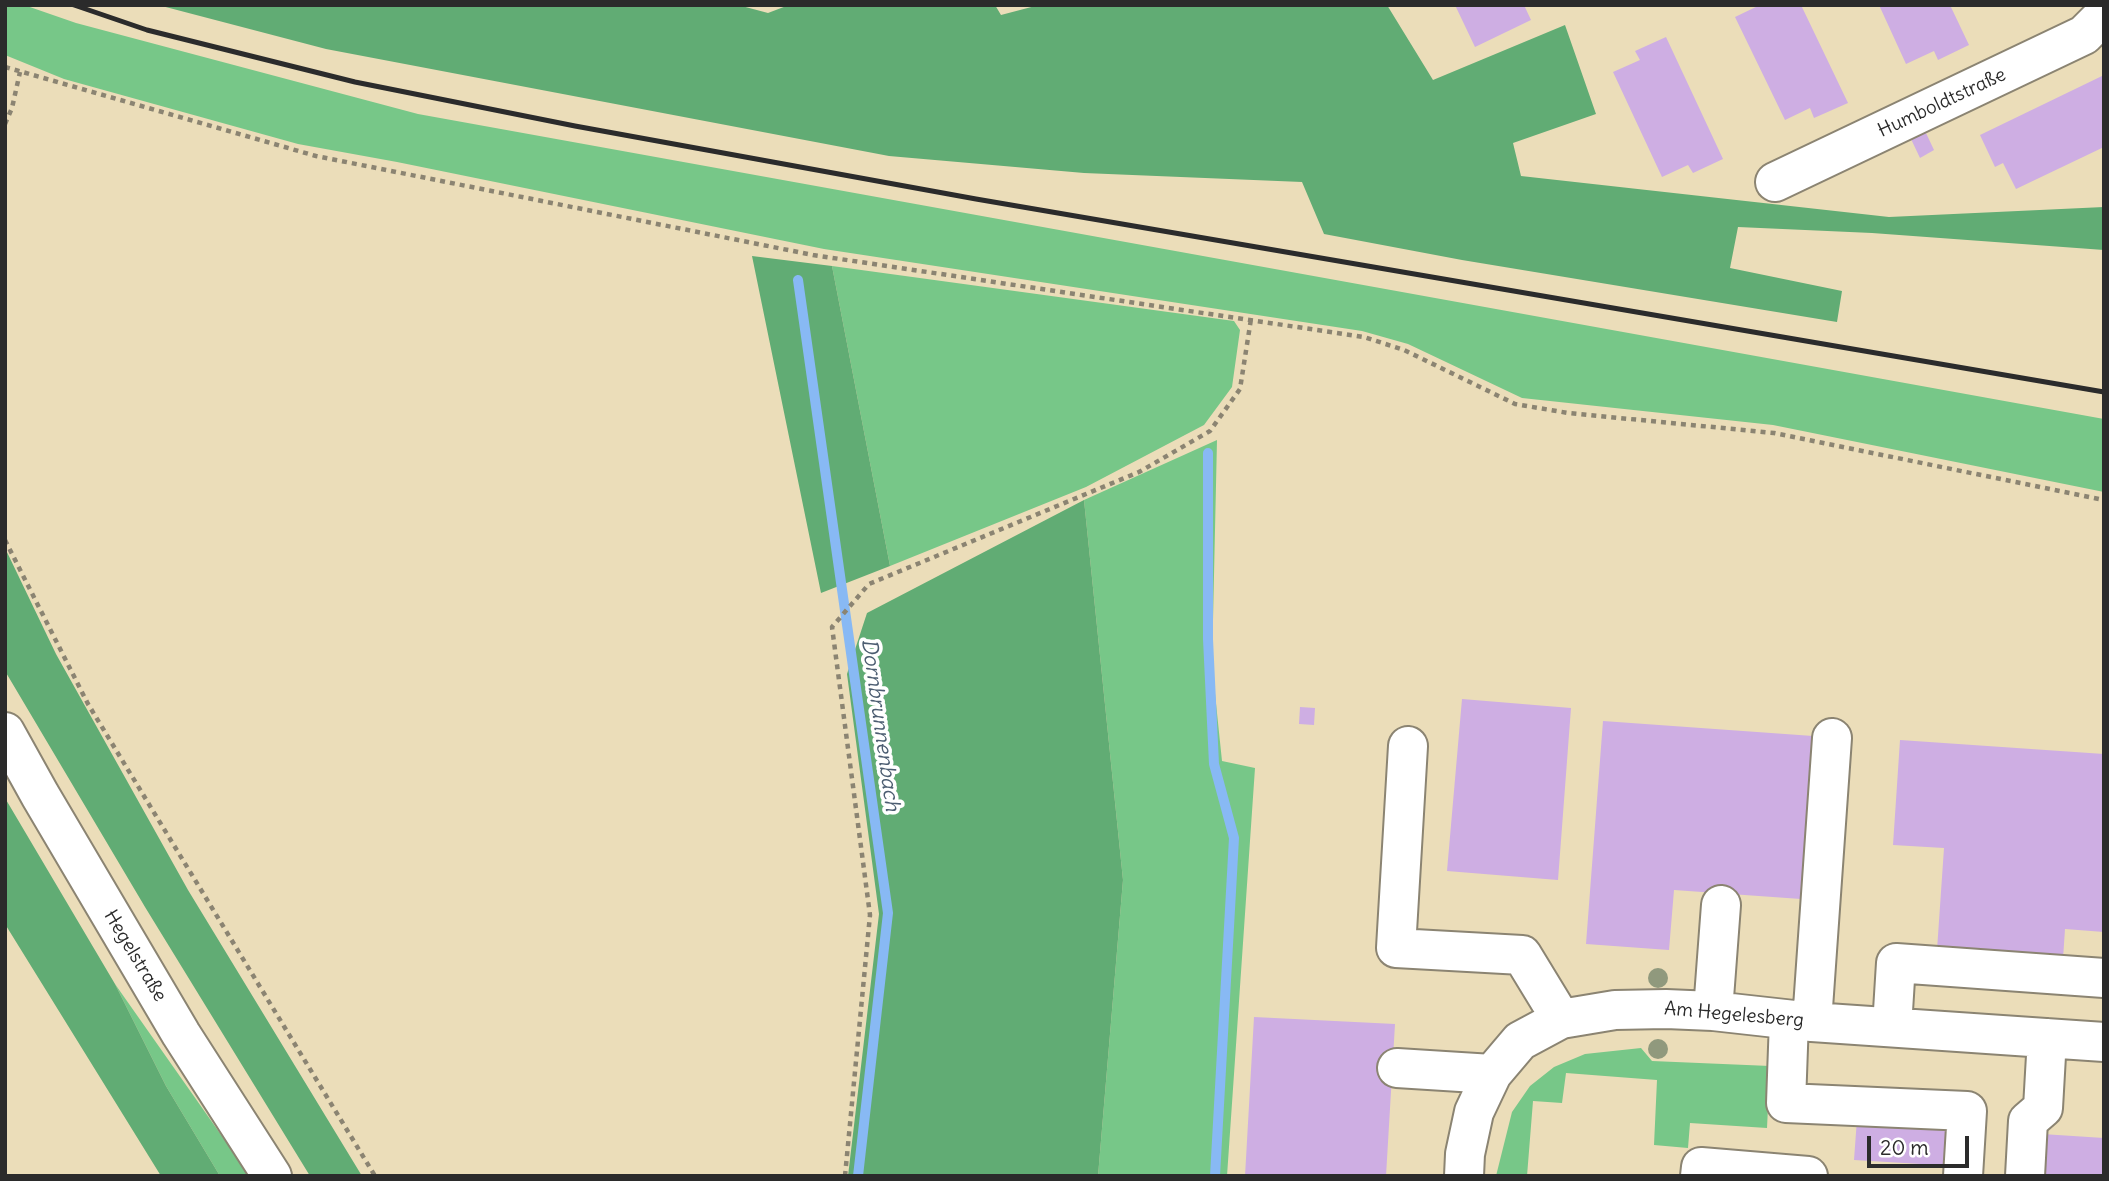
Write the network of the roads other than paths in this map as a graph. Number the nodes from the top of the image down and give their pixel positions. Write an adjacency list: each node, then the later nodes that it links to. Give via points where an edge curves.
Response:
1 (2104, 15): 2 (street, Humboldtstraße, via 2084,36)
2 (1775, 183)
3 (5, 732): 16 (street, Hegelstraße, via 181,1034)
4 (1832, 738): 10 (street)
5 (1408, 746): 9 (street, via 1396,948 1522,955)
6 (1720, 905): 8 (street)
7 (2104, 978): 11 (street, via 1896,963)
8 (1713, 1011): 9 (street, Am Hegelesberg, via 1615,1010); 10 (street, Am Hegelesberg)
9 (1561, 1019): 15 (street, Am Hegelesberg, via 1520,1041)
10 (1800, 1021): 11 (street, Am Hegelesberg); 20 (street, via 1786,1115 1967,1111)
11 (1892, 1027): 12 (street, Am Hegelesberg)
12 (2047, 1038): 13 (street, Am Hegelesberg); 21 (street, via 2043,1108 2028,1121)
13 (2104, 1042)
14 (1397, 1068): 15 (street)
15 (1492, 1074): 17 (street, Am Hegelesberg, via 1475,1112)
16 (272, 1176)
17 (1464, 1176)
18 (1700, 1176): 19 (street, via 1701,1167)
19 (1808, 1176)
20 (1964, 1176)
21 (2025, 1176)

